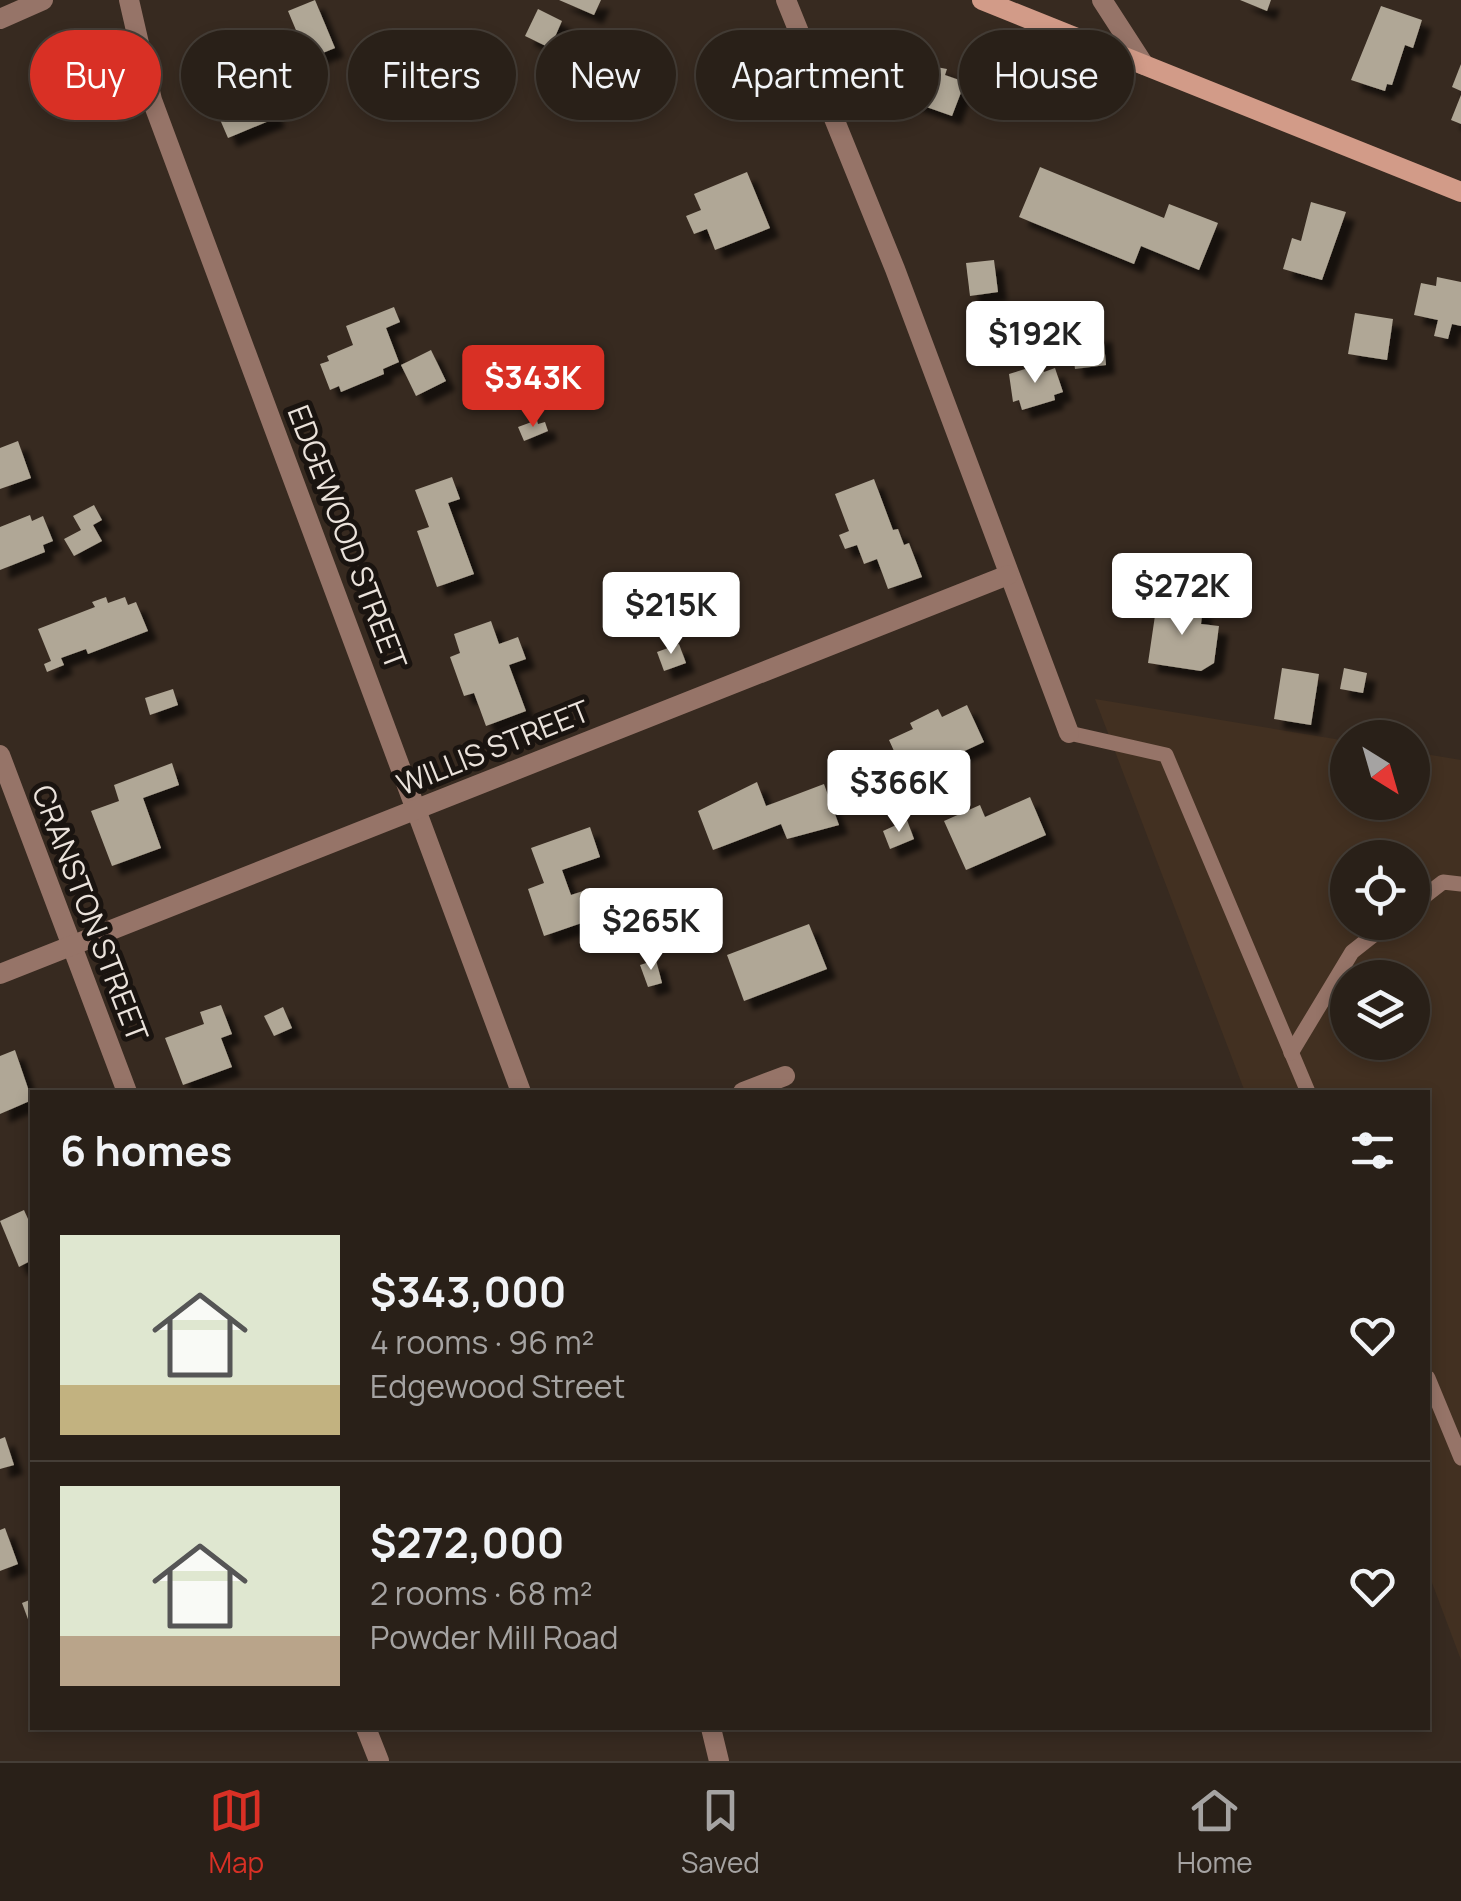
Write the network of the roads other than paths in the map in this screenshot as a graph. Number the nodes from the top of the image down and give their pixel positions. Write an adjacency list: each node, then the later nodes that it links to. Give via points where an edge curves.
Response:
1 (43, 0): 6 (street)
2 (129, 0): 12 (street, EDGEWOOD STREET, via 152,100)
3 (786, 0): 9 (street)
4 (982, 0): 7 (main road)
5 (1102, 0): 7 (street)
6 (0, 19)
7 (1144, 65): 8 (main road)
8 (1461, 192)
9 (1008, 575): 10 (street); 12 (street, WILLIS STREET)
10 (1069, 733): 18 (lane, via 1166,755)
11 (0, 755): 16 (street, CRANSTON STREET)
12 (418, 809): 16 (street, WILLIS STREET); 21 (street, EDGEWOOD STREET)
13 (1461, 884): 14 (lane, via 1443,882)
14 (1430, 892)
15 (1367, 940): 18 (lane, via 1352,952)
16 (72, 946): 17 (street, WILLIS STREET); 20 (street, CRANSTON STREET)
17 (0, 974)
18 (1291, 1052): 23 (lane)
19 (785, 1076): 22 (street)
20 (126, 1090)
21 (520, 1090)
22 (748, 1090)
23 (1307, 1090)
24 (1430, 1383): 25 (lane)
25 (1461, 1458)
26 (367, 1730): 28 (street)
27 (711, 1730): 29 (street)
28 (379, 1761)
29 (719, 1761)

